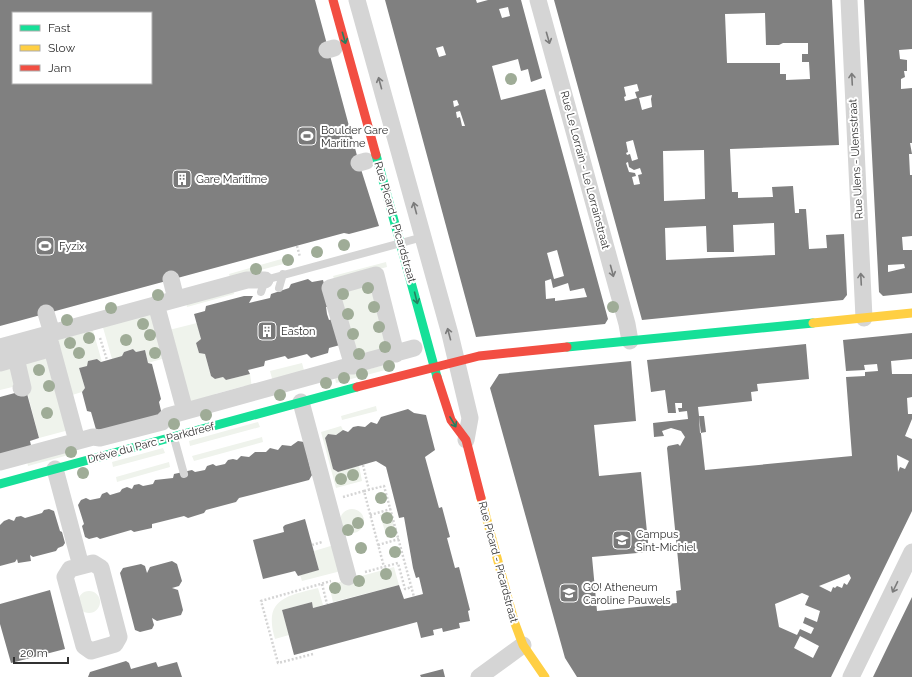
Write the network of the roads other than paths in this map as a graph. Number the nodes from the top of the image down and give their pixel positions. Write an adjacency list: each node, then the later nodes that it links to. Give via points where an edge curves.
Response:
1 (333, 0): 6 (street, Rue Picard - Picardstraat, one-way to 6)
2 (358, 0): 5 (street, Rue Picard - Picardstraat, one-way to 2)
3 (538, 0): 16 (street, Rue Le Lorrain - Le Lorrainstraat, one-way to 16)
4 (849, 0): 14 (street, Rue Ulens - Ulensstraat, one-way to 4)
5 (423, 237): 6 (lane); 21 (street, Rue Picard - Picardstraat, one-way to 5)
6 (401, 243): 7 (lane); 23 (street, Rue Picard - Picardstraat, one-way to 23)
7 (283, 274): 9 (lane); 9 (lane)
8 (171, 279): 10 (street)
9 (269, 287): 10 (street, via 248,280)
10 (176, 299): 11 (street)
11 (156, 304): 15 (street); 26 (street)
12 (46, 313): 15 (street)
13 (912, 313): 14 (street, Drève du Parc - Parkdreef)
14 (864, 318): 16 (street, Drève du Parc - Parkdreef)
15 (51, 338): 17 (street); 20 (street); 29 (street)
16 (630, 340): 21 (street, Drève du Parc - Parkdreef, via 479,356)
17 (0, 347)
18 (414, 348): 19 (street)
19 (396, 354): 22 (street); 22 (street, via 380,279 376,275 330,285)
20 (8, 360): 24 (street)
21 (456, 361): 23 (street, Drève du Parc - Parkdreef); 28 (street, Rue Picard - Picardstraat, via 470,418)
22 (353, 366): 26 (street)
23 (435, 366): 25 (street, Drève du Parc - Parkdreef); 28 (street, Rue Picard - Picardstraat, one-way to 28, via 451,420)
24 (21, 388)
25 (302, 402): 27 (street, Drève du Parc - Parkdreef); 36 (street)
26 (185, 412): 29 (street, via 168,416 162,422 100,438)
27 (174, 437): 31 (street, Drève du Parc - Parkdreef); 32 (lane)
28 (466, 440): 37 (street, Rue Picard - Picardstraat, via 514,621)
29 (77, 441): 30 (street)
30 (0, 462)
31 (55, 469): 33 (street, Drève du Parc - Parkdreef); 35 (street)
32 (184, 474)
33 (0, 484)
34 (912, 552): 40 (street, one-way to 40)
35 (81, 566): 35 (street, via 93,563 101,568 119,637 115,644 91,651 84,646 65,577 70,569)
36 (348, 576)
37 (523, 646): 38 (street); 39 (street, Rue Picard - Picardstraat)
38 (479, 677)
39 (545, 677)
40 (851, 677)

